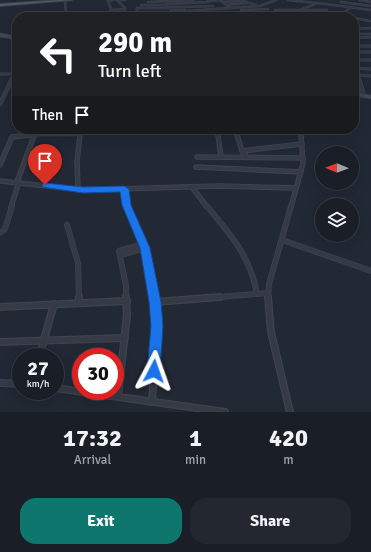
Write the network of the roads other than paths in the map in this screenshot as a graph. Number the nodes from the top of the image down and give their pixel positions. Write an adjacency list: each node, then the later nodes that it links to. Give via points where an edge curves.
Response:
1 (71, 0): 13 (main road)
2 (113, 0): 50 (street, via 108,1)
3 (118, 0): 4 (street); 40 (street)
4 (125, 0)
5 (152, 0): 18 (street)
6 (194, 0): 14 (street)
7 (241, 0): 16 (street); 21 (street)
8 (276, 0): 31 (street)
9 (288, 0): 23 (street)
10 (323, 0): 22 (street)
11 (360, 0): 12 (street)
12 (363, 0): 19 (street); 24 (street)
13 (65, 1): 25 (main road); 51 (street)
14 (165, 1): 18 (street); 29 (street)
15 (208, 1): 16 (street); 20 (street); 30 (street)
16 (221, 1): 27 (street)
17 (342, 1): 24 (street); 28 (street)
18 (148, 2): 26 (street)
19 (371, 2)
20 (183, 3): 29 (street); 36 (street)
21 (250, 3): 27 (street); 31 (street)
22 (319, 3): 23 (street); 28 (street)
23 (315, 4): 45 (street)
24 (358, 4): 32 (street)
25 (0, 5)
26 (140, 5): 29 (street); 33 (street)
27 (225, 5): 34 (street)
28 (334, 5): 35 (street); 48 (street)
29 (167, 6): 33 (street); 36 (street); 41 (street)
30 (213, 6): 36 (street); 37 (street)
31 (260, 6): 34 (street); 39 (street)
32 (371, 6)
33 (137, 8): 52 (street)
34 (231, 8): 38 (street); 39 (street, via 250,11)
35 (350, 8): 49 (street); 59 (street)
36 (184, 9): 41 (street); 42 (street); 53 (street)
37 (217, 9): 38 (street); 42 (street)
38 (222, 9): 55 (street)
39 (268, 9): 43 (street)
40 (125, 10): 50 (street)
41 (170, 10)
42 (213, 10): 54 (street)
43 (271, 10): 44 (street); 56 (street)
44 (288, 10): 45 (street)
45 (300, 10): 46 (street)
46 (303, 10): 47 (street); 48 (street)
47 (306, 10): 57 (street)
48 (327, 10): 58 (street)
49 (371, 10)
50 (111, 11)
51 (66, 12)
52 (137, 12)
53 (185, 12)
54 (216, 12)
55 (225, 12)
56 (277, 12)
57 (317, 12)
58 (324, 12)
59 (344, 12)
60 (359, 19): 61 (street)
61 (370, 21): 63 (street)
62 (359, 28): 63 (street)
63 (362, 28): 64 (street)
64 (371, 28)
65 (359, 34): 66 (street)
66 (371, 34)
67 (0, 35): 68 (street)
68 (12, 37)
69 (359, 38): 70 (street)
70 (371, 39): 71 (street)
71 (362, 41)
72 (366, 43): 74 (street)
73 (359, 45): 74 (street)
74 (370, 46)
75 (359, 52): 76 (street)
76 (371, 52)
77 (359, 60): 78 (street)
78 (371, 60)
79 (359, 69): 80 (street)
80 (371, 69)
81 (0, 74): 82 (street)
82 (12, 74)
83 (359, 75): 84 (street)
84 (371, 76)
85 (12, 80): 91 (street)
86 (359, 80): 87 (street)
87 (361, 83): 89 (street)
88 (359, 95): 89 (street)
89 (364, 96): 90 (street)
90 (371, 97)
91 (0, 104)
92 (218, 134): 99 (street)
93 (237, 134): 97 (street)
94 (301, 134): 96 (street)
95 (34, 136): 102 (street, via 11,138); 106 (street); 110 (street, via 80,134 77,161)
96 (302, 144): 97 (street); 101 (street)
97 (242, 151): 100 (street)
98 (197, 157): 99 (street)
99 (221, 157): 100 (street)
100 (247, 158): 101 (street)
101 (303, 158): 104 (street)
102 (0, 165)
103 (196, 167): 104 (street)
104 (301, 172): 108 (street)
105 (0, 181): 106 (street)
106 (18, 182): 110 (street); 112 (street, via 5,229)
107 (192, 187): 108 (street); 109 (street); 117 (street, via 247,256)
108 (296, 188): 113 (street)
109 (124, 189): 110 (street); 114 (street, via 127,205)
110 (78, 190)
111 (67, 224): 121 (street, via 80,272)
112 (0, 234)
113 (282, 240): 115 (street); 116 (street)
114 (144, 246): 118 (street, via 121,250); 119 (street)
115 (371, 271)
116 (268, 293): 117 (street); 133 (street, via 271,334)
117 (257, 294): 119 (street)
118 (127, 302): 121 (street); 123 (street)
119 (155, 302): 131 (street, via 157,326)
120 (54, 304): 121 (street); 122 (street); 124 (street)
121 (78, 304)
122 (0, 307)
123 (125, 338): 124 (street); 127 (street)
124 (43, 341): 125 (street); 126 (street)
125 (0, 342)
126 (42, 348)
127 (124, 348)
128 (0, 383): 129 (street)
129 (12, 384)
130 (124, 397): 131 (street)
131 (152, 402): 132 (street)
132 (225, 412)
133 (290, 412)

